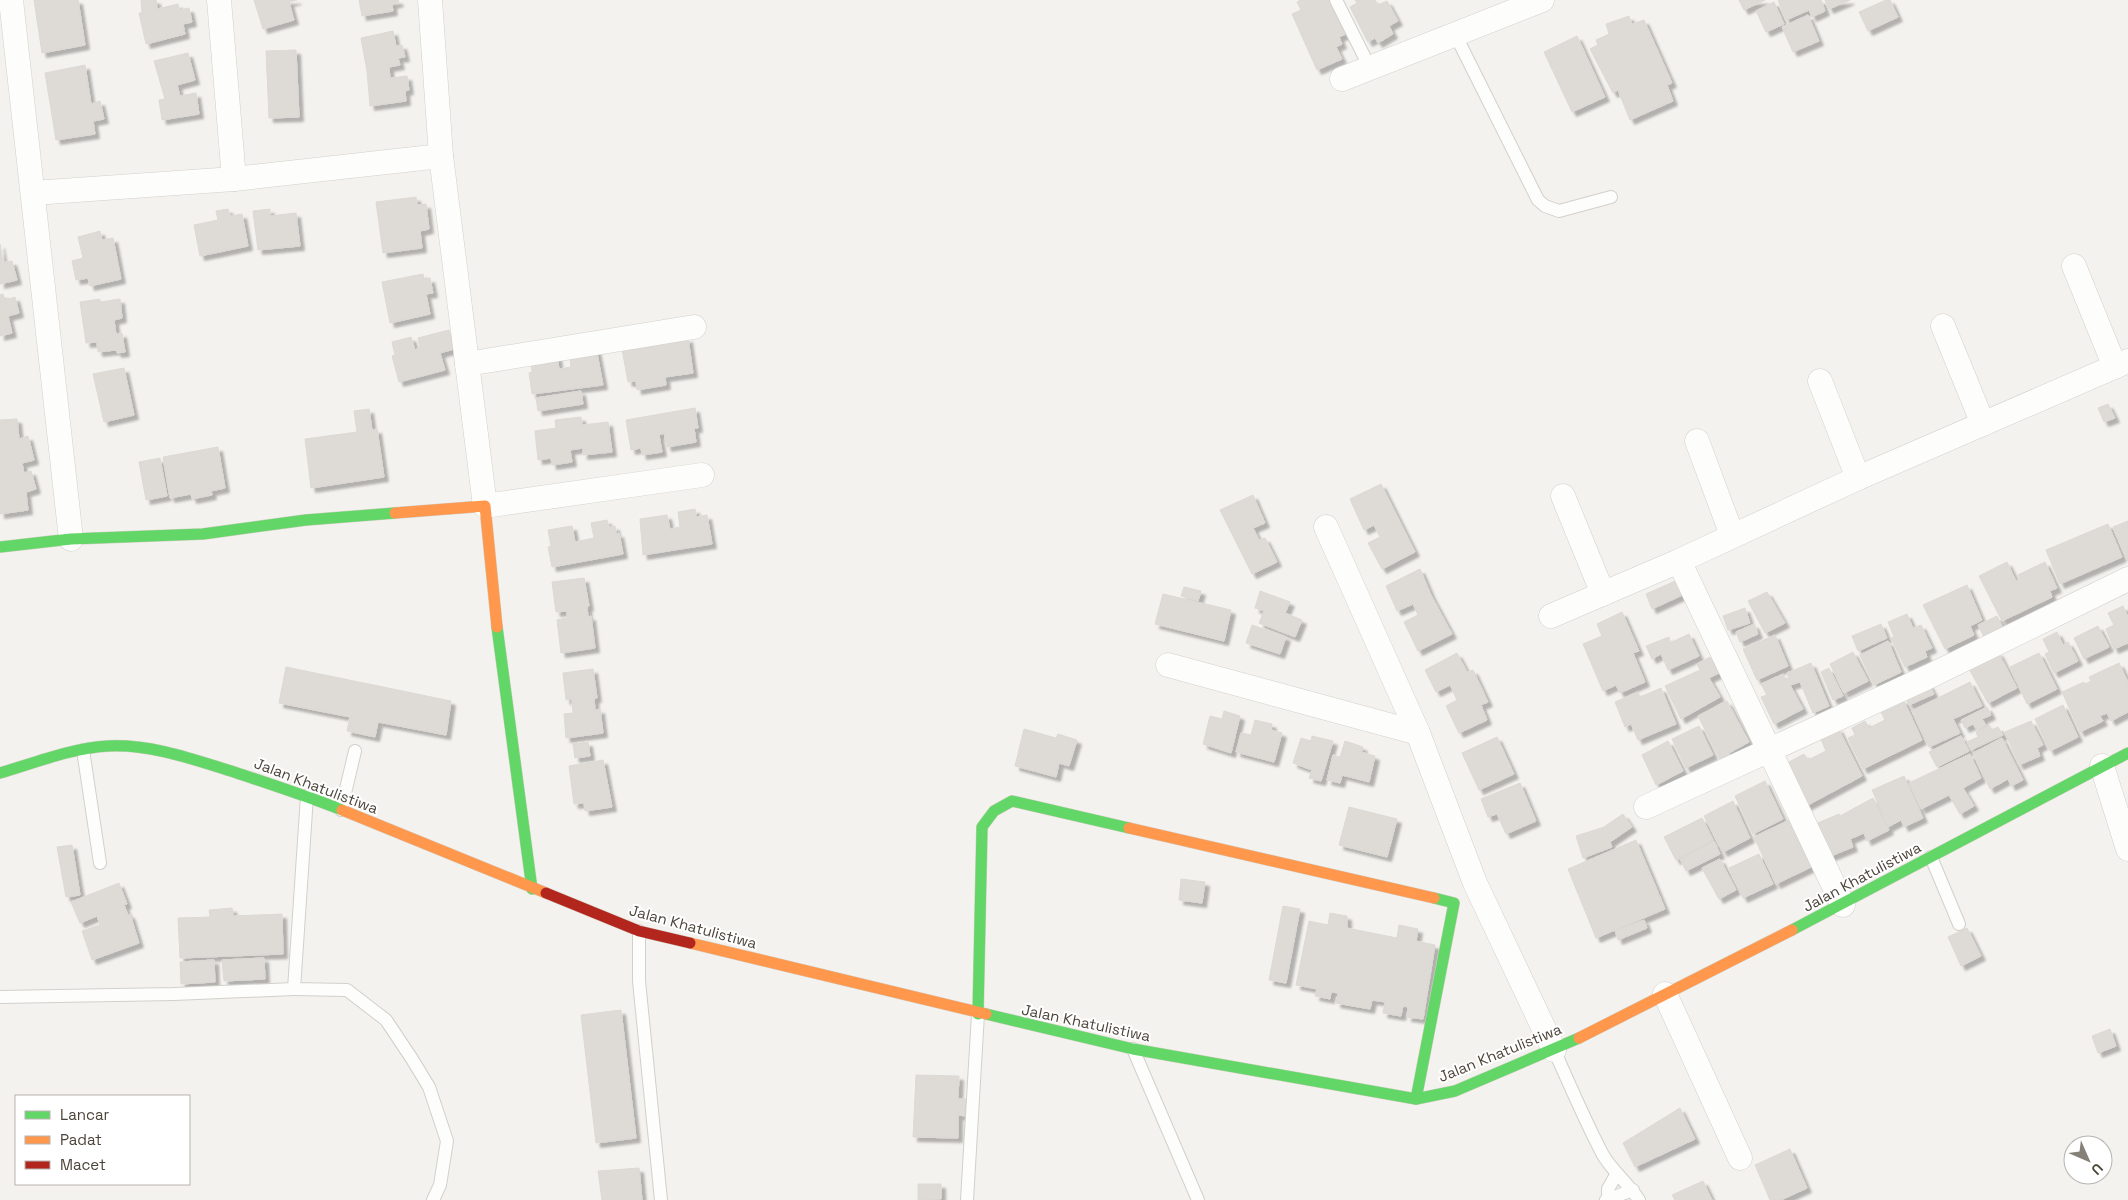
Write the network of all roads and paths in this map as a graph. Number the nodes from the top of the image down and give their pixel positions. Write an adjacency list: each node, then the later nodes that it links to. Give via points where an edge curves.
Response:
1 (11, 0): 11 (street)
2 (218, 0): 10 (street)
3 (430, 0): 9 (street)
4 (1336, 0): 7 (lane)
5 (1542, 0): 6 (street)
6 (1455, 34): 7 (street); 12 (lane, via 1538,200 1559,211)
7 (1370, 68): 8 (street)
8 (1342, 79)
9 (441, 156): 10 (street); 16 (street)
10 (234, 179): 11 (street)
11 (33, 193): 27 (street)
12 (1611, 197)
13 (2074, 266): 17 (street)
14 (1943, 326): 19 (street)
15 (694, 327): 16 (street)
16 (468, 364): 24 (street)
17 (2122, 364): 19 (street)
18 (1820, 381): 22 (street)
19 (1983, 424): 22 (street)
20 (1697, 440): 26 (street)
21 (702, 475): 24 (street)
22 (1858, 478): 26 (street)
23 (1563, 496): 31 (street)
24 (485, 506): 27 (street, via 306,520 203,534); 48 (street, via 497,632)
25 (1326, 527): 34 (street)
26 (1732, 535): 29 (street)
27 (71, 539): 28 (street)
28 (0, 547)
29 (1679, 561): 31 (street); 35 (street)
30 (2128, 579): 35 (street, via 1930,676)
31 (1603, 594): 32 (street)
32 (1551, 616)
33 (1168, 665): 34 (street)
34 (1418, 733): 47 (street)
35 (1768, 749): 42 (street); 50 (street)
36 (83, 750): 40 (street, Jalan Khatulistiwa); 41 (street, Jalan Khatulistiwa, via 106,746 165,750); 46 (lane)
37 (355, 751): 43 (lane)
38 (2128, 753): 39 (street, Jalan Khatulistiwa)
39 (2102, 766): 44 (street); 45 (street, Jalan Khatulistiwa)
40 (0, 773)
41 (307, 796): 43 (street, Jalan Khatulistiwa); 53 (lane)
42 (1646, 807)
43 (341, 810): 48 (street, Jalan Khatulistiwa)
44 (2128, 849)
45 (1931, 857): 50 (street, Jalan Khatulistiwa); 51 (lane)
46 (100, 862)
47 (1475, 883): 49 (street); 58 (street)
48 (532, 889): 52 (street, Jalan Khatulistiwa)
49 (1454, 903): 56 (street, via 1012,801 990,813 982,827); 59 (street)
50 (1843, 905): 54 (street, Jalan Khatulistiwa)
51 (1959, 924)
52 (639, 931): 56 (street, Jalan Khatulistiwa); 64 (lane, via 639,982)
53 (294, 989): 55 (lane); 63 (lane, via 348,990 386,1020 412,1059 429,1087 447,1142 440,1185)
54 (1665, 994): 58 (street, Jalan Khatulistiwa); 60 (street)
55 (0, 997)
56 (978, 1014): 57 (street, Jalan Khatulistiwa); 65 (lane)
57 (1133, 1049): 59 (street, Jalan Khatulistiwa); 66 (lane)
58 (1554, 1050): 59 (street, Jalan Khatulistiwa, via 1455,1091); 61 (lane)
59 (1416, 1099)
60 (1740, 1158)
61 (1616, 1175): 62 (lane); 67 (lane, via 1608,1189)
62 (1636, 1195): 67 (lane)
63 (432, 1200)
64 (661, 1200)
65 (967, 1200)
66 (1198, 1200)
67 (1607, 1200)

